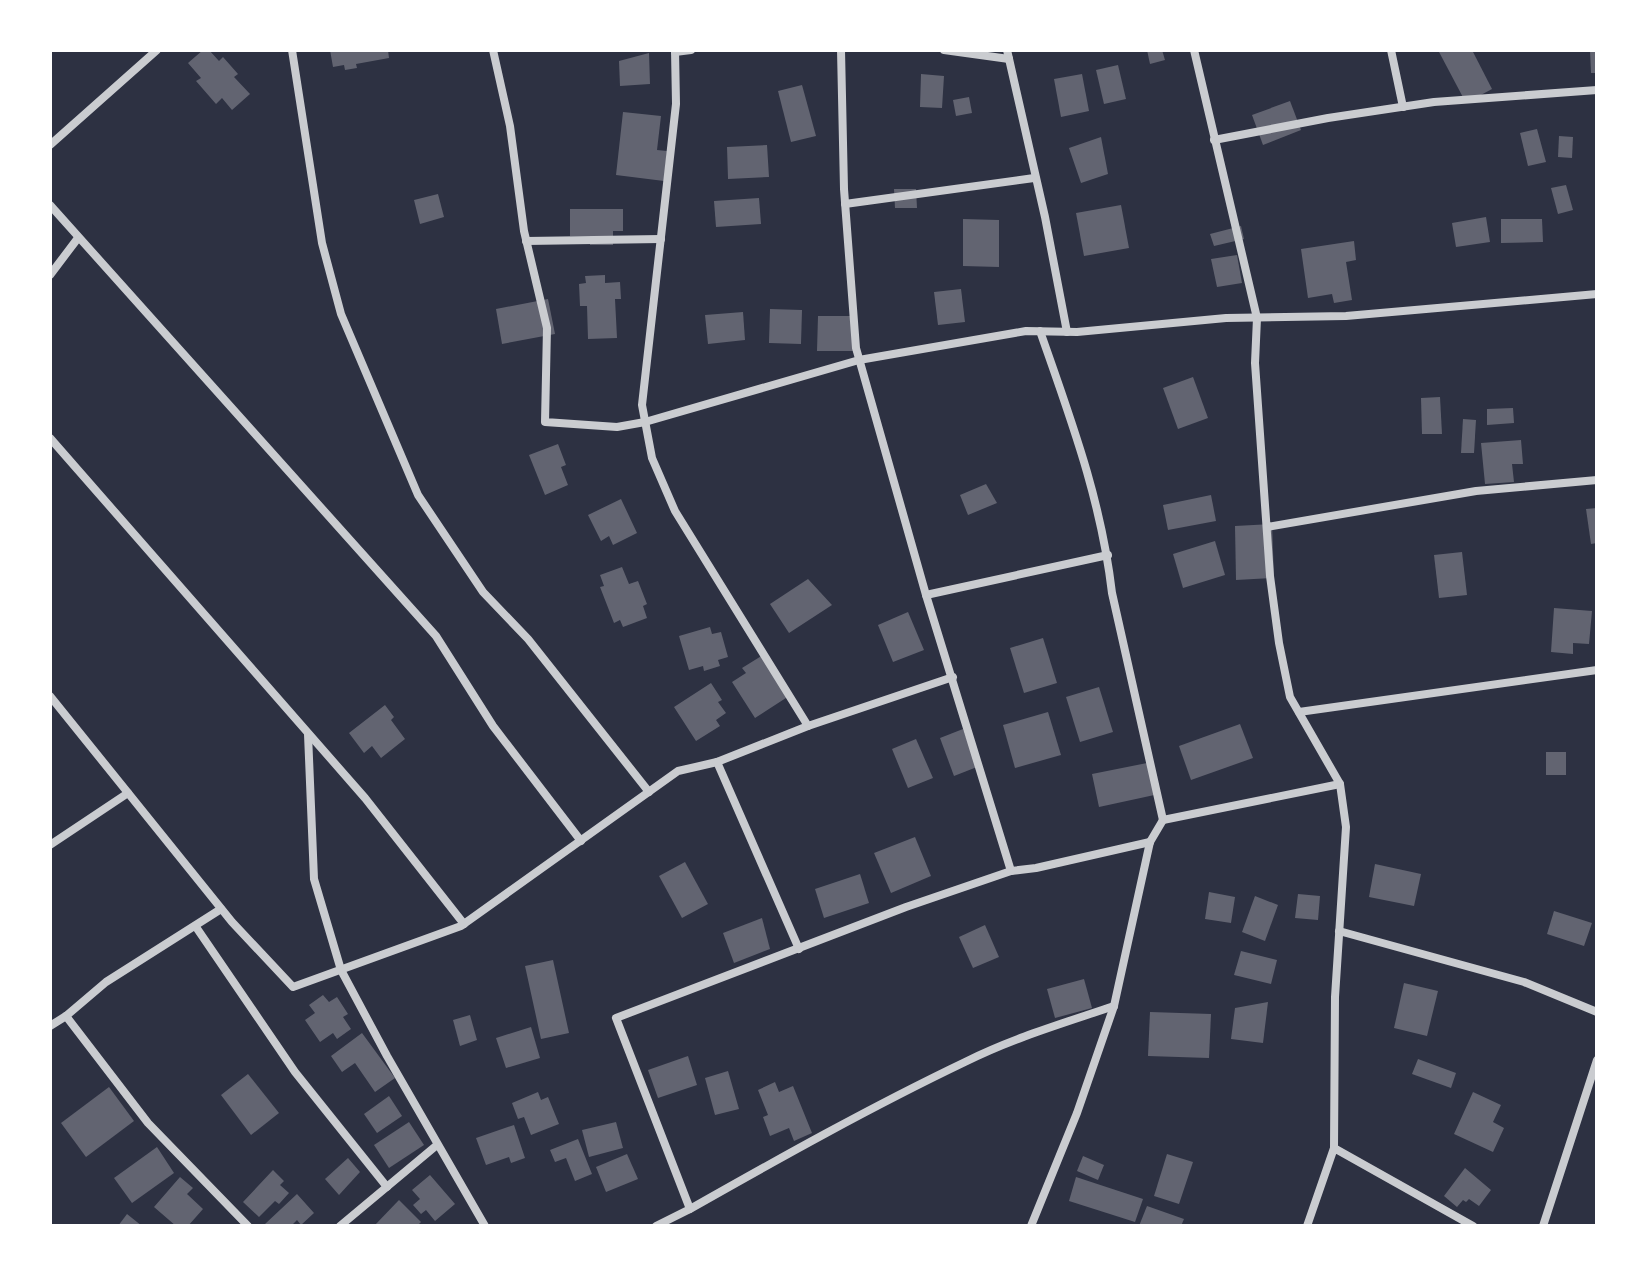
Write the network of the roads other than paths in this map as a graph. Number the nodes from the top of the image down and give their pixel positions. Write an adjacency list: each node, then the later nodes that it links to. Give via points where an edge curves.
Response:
1 (157, 50): 14 (street)
2 (292, 50): 41 (street, via 322,243 341,314 418,495 483,592 528,639)
3 (493, 50): 20 (street)
4 (691, 50): 9 (street)
5 (841, 50): 16 (street)
6 (944, 50): 10 (street)
7 (1194, 50): 13 (street)
8 (1391, 50): 12 (street)
9 (675, 51): 19 (street, via 676,104)
10 (1008, 55): 15 (street)
11 (1597, 90): 12 (street)
12 (1403, 107): 13 (street)
13 (1214, 140): 23 (street)
14 (50, 145)
15 (1034, 178): 16 (street); 25 (street)
16 (845, 204): 26 (street)
17 (50, 205): 18 (street)
18 (78, 238): 21 (street); 44 (street, via 436,636 493,726)
19 (661, 239): 20 (street); 27 (street, via 642,405)
20 (526, 241): 27 (street, via 547,328 545,422 617,427)
21 (50, 275)
22 (1597, 294): 23 (street, via 1346,316)
23 (1257, 318): 25 (street); 30 (street, via 1255,363)
24 (1040, 331): 25 (street); 26 (street); 31 (street, via 1090,476)
25 (1067, 332)
26 (859, 360): 27 (street); 32 (street)
27 (645, 422): 37 (street, via 652,458 675,511)
28 (50, 438): 38 (street)
29 (1597, 480): 30 (street, via 1476,491)
30 (1267, 527): 36 (street, via 1279,643 1290,697)
31 (1108, 555): 32 (street); 43 (street)
32 (926, 595): 34 (street)
33 (1597, 670): 36 (street)
34 (953, 677): 37 (street); 47 (street)
35 (50, 696): 42 (street)
36 (1299, 712): 40 (street)
37 (808, 726): 39 (street)
38 (308, 734): 49 (street); 53 (street, via 314,879)
39 (717, 762): 41 (street, via 678,771); 52 (street)
40 (1340, 784): 43 (street); 51 (street, via 1346,827)
41 (649, 792): 44 (street)
42 (128, 793): 46 (street); 48 (street)
43 (1163, 820): 45 (street)
44 (581, 841): 49 (street)
45 (1150, 842): 47 (street); 54 (street)
46 (50, 845)
47 (1011, 871): 52 (street)
48 (221, 909): 50 (street); 53 (street, via 293,987)
49 (464, 924): 53 (street)
50 (196, 927): 56 (street, via 106,982); 61 (street, via 295,1072)
51 (1339, 931): 55 (street, via 1524,982); 60 (street)
52 (799, 949): 62 (street, via 616,1018)
53 (341, 970): 59 (street)
54 (1114, 1006): 62 (street, via 966,1061); 67 (street)
55 (1597, 1012)
56 (66, 1016): 57 (street); 63 (street, via 148,1123)
57 (50, 1026)
58 (1597, 1060): 70 (street)
59 (437, 1145): 61 (street); 65 (street)
60 (1334, 1148): 68 (street); 69 (street)
61 (387, 1187): 64 (street)
62 (690, 1209): 66 (street)
63 (248, 1226)
64 (340, 1226)
65 (485, 1226)
66 (656, 1226)
67 (1031, 1226)
68 (1307, 1226)
69 (1473, 1226)
70 (1543, 1226)

